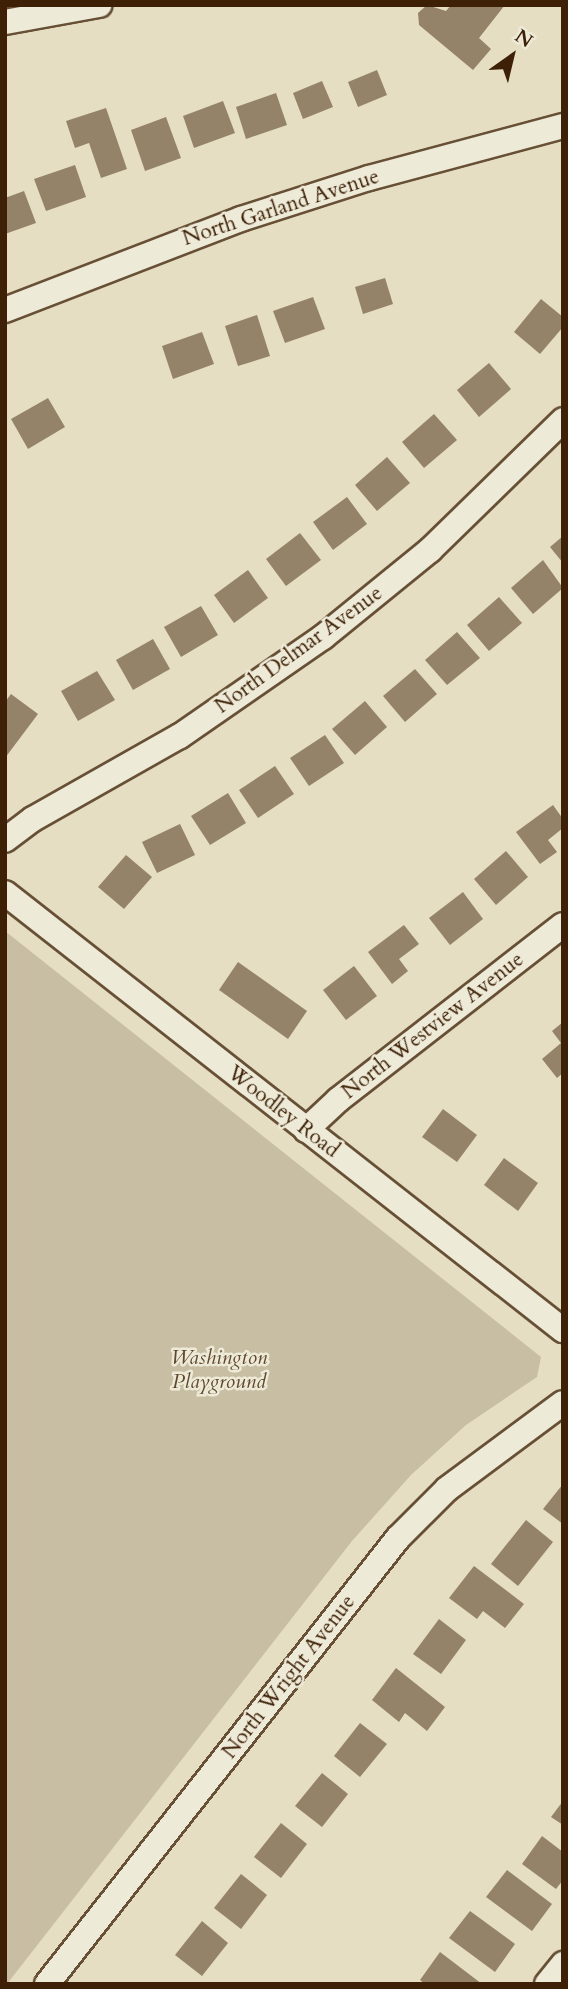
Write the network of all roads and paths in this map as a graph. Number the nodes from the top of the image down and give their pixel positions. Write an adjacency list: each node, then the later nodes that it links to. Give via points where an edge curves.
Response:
1 (99, 5): 2 (street)
2 (5, 22)
3 (561, 122): 4 (street, North Garland Avenue, via 241,219)
4 (5, 310)
5 (563, 420): 6 (street, North Delmar Avenue, via 430,550 323,638 180,736 33,819)
6 (5, 840)
7 (5, 893): 9 (street, Woodley Road)
8 (563, 925): 9 (street, North Westview Avenue)
9 (306, 1130): 10 (street, Woodley Road)
10 (563, 1330)
11 (563, 1403): 13 (street, North Wright Avenue, via 468,1471 398,1538)
12 (563, 1964): 14 (street)
13 (47, 1984)
14 (547, 1984)

